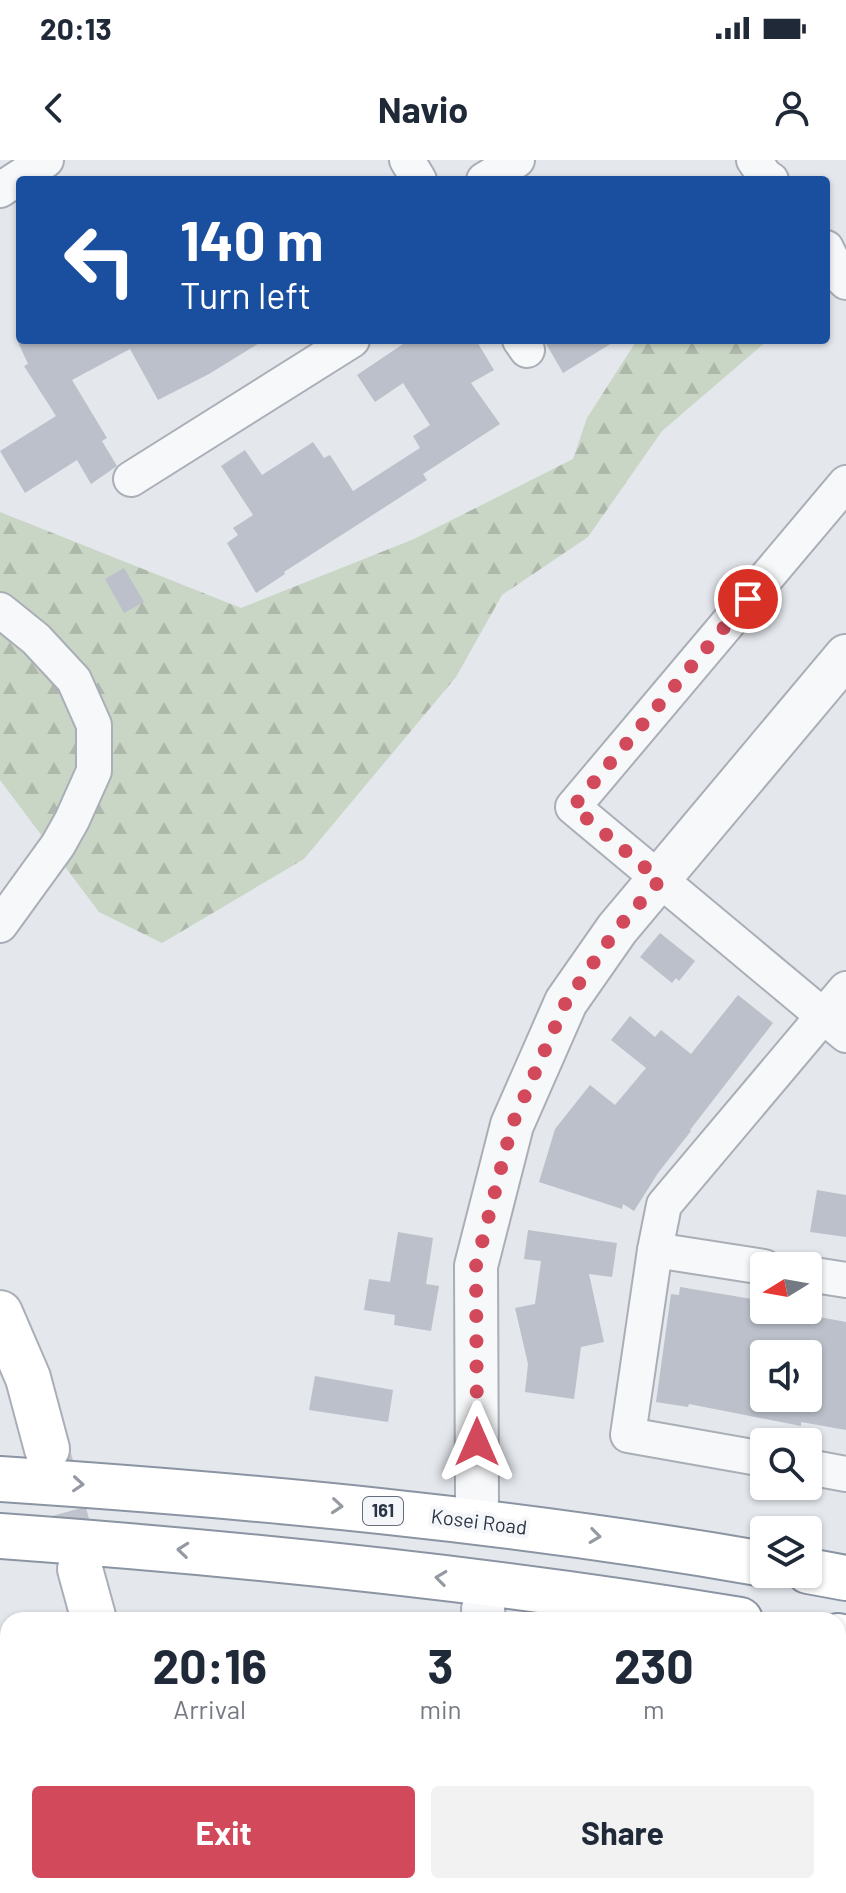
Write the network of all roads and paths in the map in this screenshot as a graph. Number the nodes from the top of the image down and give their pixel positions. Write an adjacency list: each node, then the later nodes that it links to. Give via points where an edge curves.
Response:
1 (46, 160): 4 (street)
2 (517, 160): 5 (street)
3 (754, 160): 6 (street)
4 (21, 176)
5 (491, 176)
6 (768, 176)
7 (830, 256): 8 (street)
8 (846, 282)
9 (346, 344): 10 (street)
10 (131, 479)
11 (846, 483): 14 (street, via 573,807)
12 (0, 610): 15 (street, via 74,680 94,725 94,771 72,820)
13 (846, 656): 14 (street)
14 (660, 880): 17 (street); 28 (street, via 617,929 566,1002 512,1125 476,1266)
15 (0, 925)
16 (846, 989): 17 (street)
17 (834, 1026): 18 (street, via 664,1205)
18 (655, 1250): 19 (street); 24 (street, via 628,1435)
19 (750, 1265)
20 (822, 1276): 21 (street)
21 (846, 1280)
22 (0, 1313): 23 (main road, via 28,1378)
23 (47, 1449)
24 (750, 1457)
25 (822, 1470): 26 (street)
26 (846, 1474)
27 (0, 1479): 30 (main road, Kosei Road / 161, one-way to 30, via 390,1511)
28 (477, 1500)
29 (0, 1536): 35 (main road, one-way to 29, via 382,1570)
30 (750, 1562)
31 (80, 1569): 34 (main road)
32 (822, 1574): 33 (main road)
33 (846, 1578)
34 (92, 1612)
35 (693, 1612)

